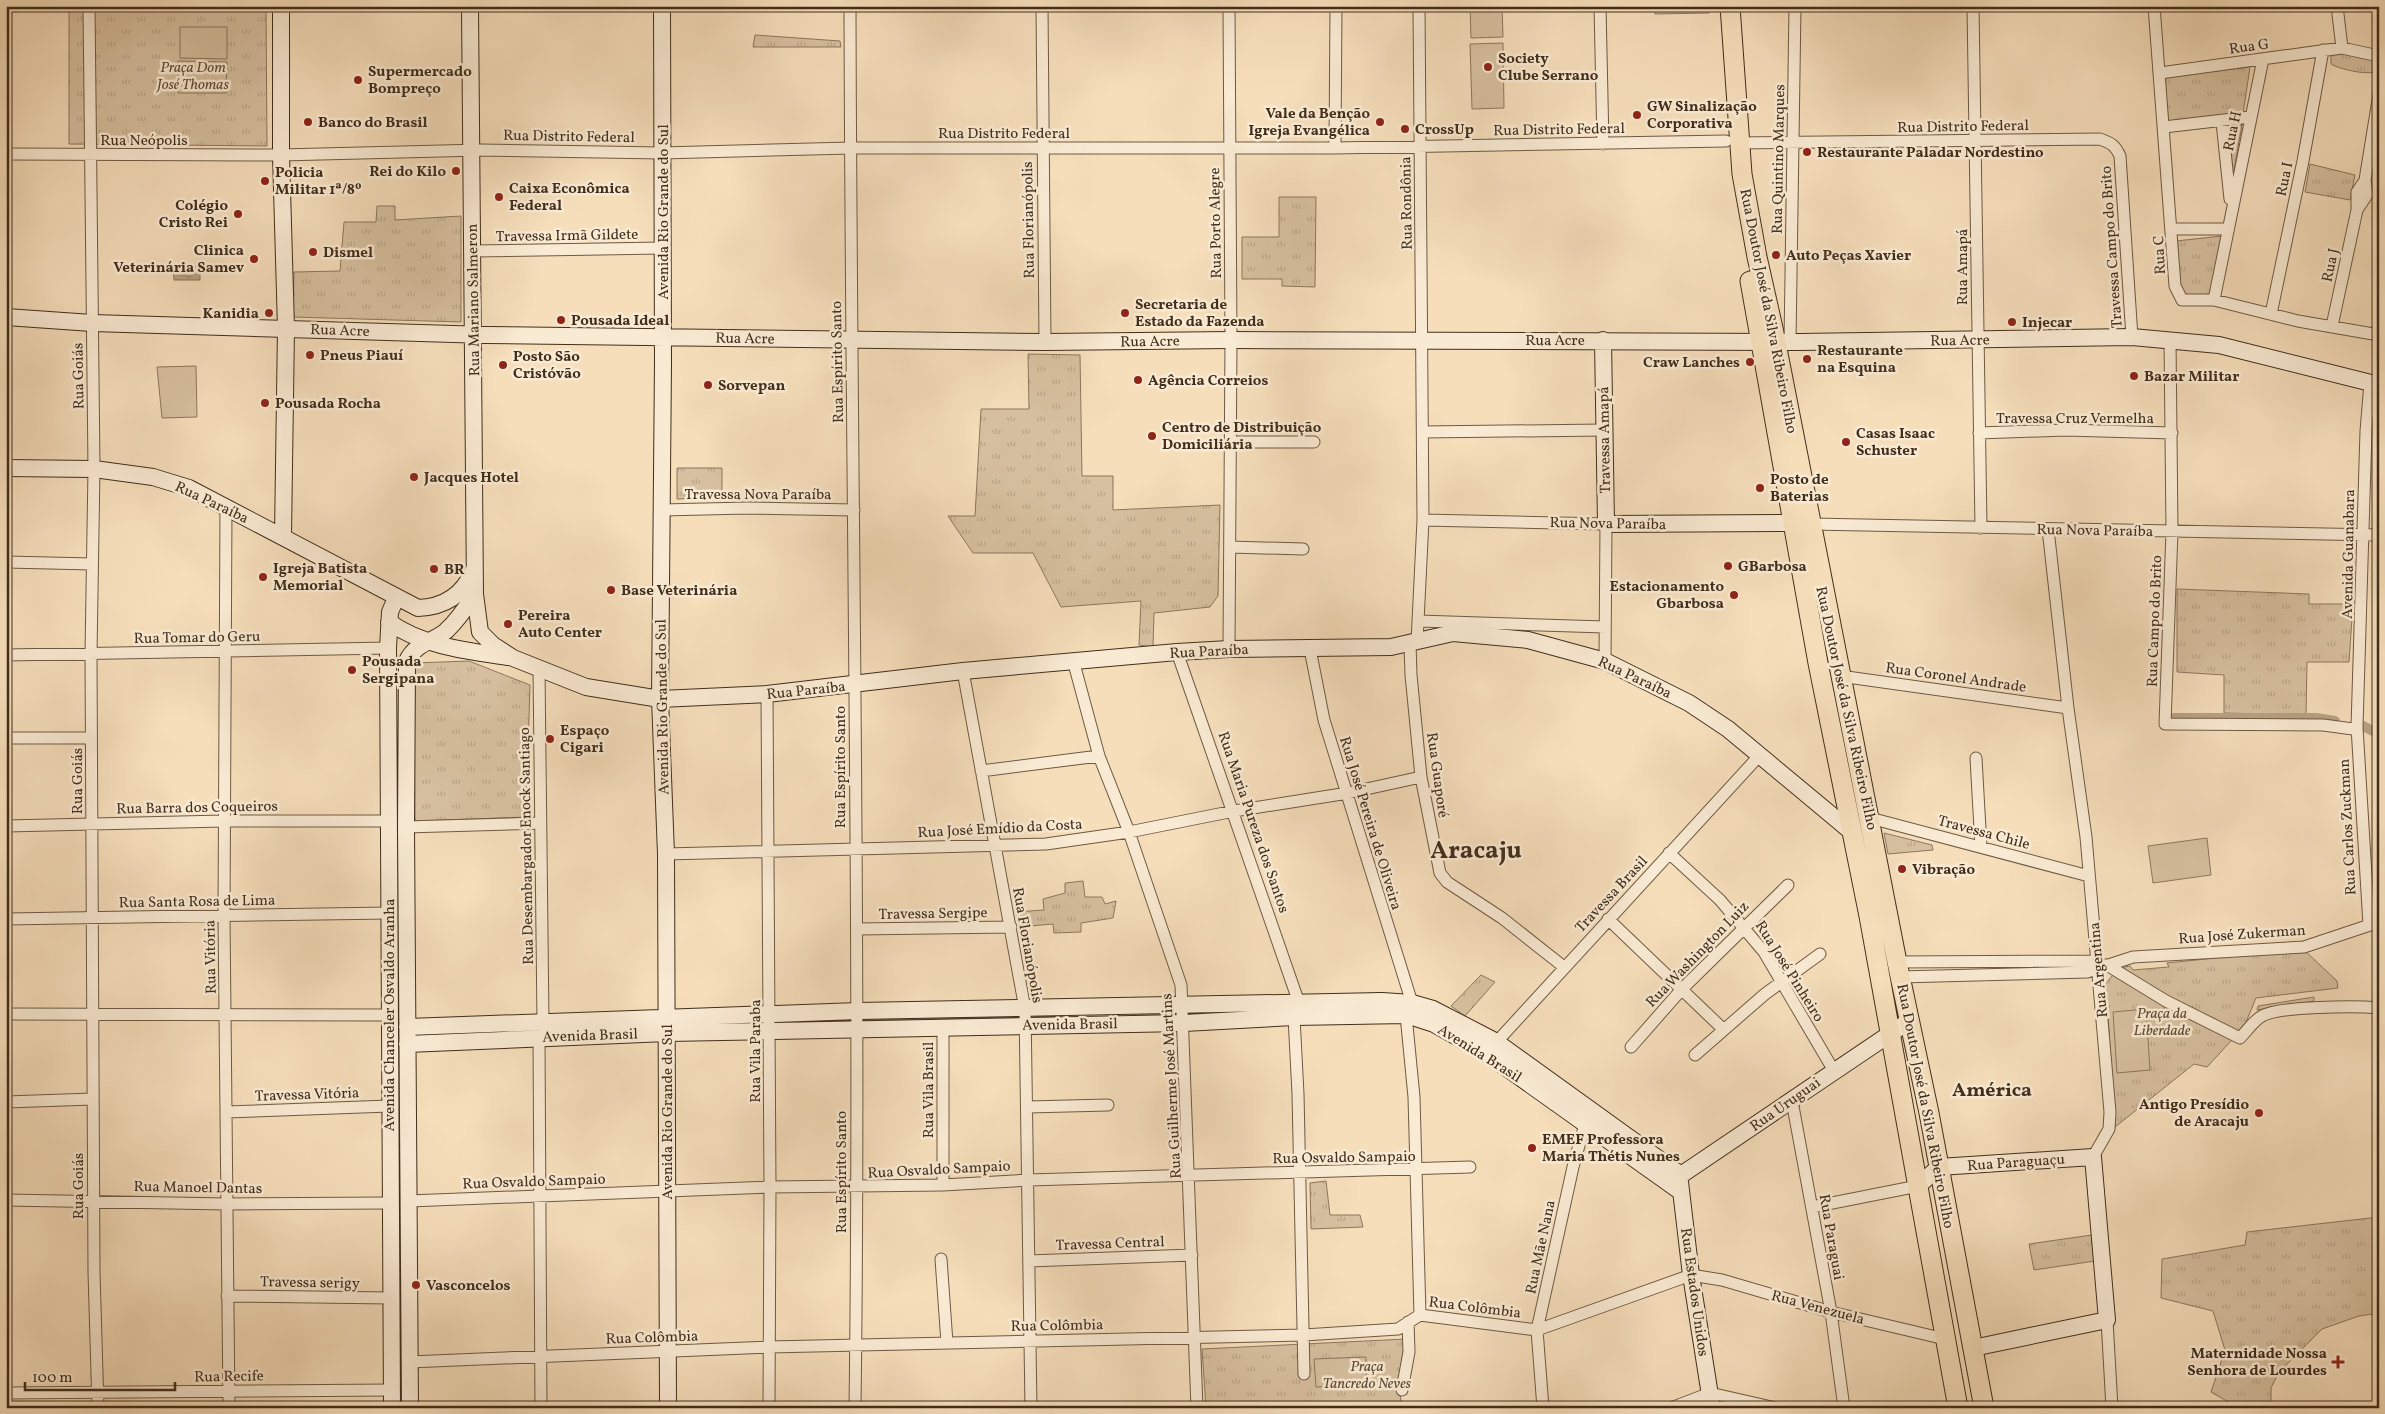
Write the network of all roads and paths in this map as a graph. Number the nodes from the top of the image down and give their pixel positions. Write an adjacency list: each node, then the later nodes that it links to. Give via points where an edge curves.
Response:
1 (89, 6): 38 (street, Rua Goiás)
2 (281, 6): 39 (street)
3 (470, 6): 35 (street, Rua Mariano Salmeron)
4 (662, 6): 36 (street, Avenida Rio Grande do Sul)
5 (850, 6): 31 (street, Rua Espírito Santo)
6 (1042, 6): 32 (street, Rua Florianópolis)
7 (1229, 6): 33 (street, Rua Porto Alegre)
8 (1336, 6): 34 (street)
9 (1419, 6): 30 (street, Rua Rondônia)
10 (1600, 6): 29 (street)
11 (1718, 6): 26 (main road, Rua Doutor José da Silva Ribeiro Filho)
12 (1730, 6): 26 (main road, Rua Doutor José da Silva Ribeiro Filho)
13 (1795, 6): 27 (street, Rua Quintino Marques)
14 (1973, 6): 28 (street, Rua Amapá)
15 (2154, 6): 21 (street, Rua C)
16 (2337, 6): 17 (street)
17 (2342, 48): 18 (street, Rua G); 19 (street, Rua G)
18 (2323, 50): 20 (street, Rua G); 47 (street, Rua I)
19 (2379, 56)
20 (2263, 59): 21 (street, Rua G); 23 (street, Rua H)
21 (2160, 73): 25 (street, Rua C)
22 (2379, 94): 50 (street, Rua J, via 2365,180 2357,192 2357,210)
23 (2250, 117): 24 (street); 41 (street, Rua H)
24 (2222, 122): 25 (street); 41 (street, Rua H)
25 (2164, 127): 42 (street, Rua C)
26 (1732, 142): 27 (street, Rua Distrito Federal); 29 (street, Rua Distrito Federal); 63 (main road, Rua Doutor José da Silva Ribeiro Filho)
27 (1793, 142): 28 (street, Rua Distrito Federal); 63 (street, Rua Quintino Marques)
28 (1976, 142): 40 (street, Rua Distrito Federal, via 2100,140 2115,146); 61 (street, Rua Amapá)
29 (1604, 144): 30 (street, Rua Distrito Federal)
30 (1421, 146): 34 (street, Rua Distrito Federal); 59 (street, Rua Rondônia)
31 (851, 148): 32 (street, Rua Distrito Federal); 36 (street, Rua Distrito Federal); 57 (street, Rua Espírito Santo)
32 (1042, 148): 33 (street, Rua Distrito Federal); 62 (street, Rua Florianópolis)
33 (1230, 148): 34 (street, Rua Distrito Federal); 58 (street, Rua Porto Alegre)
34 (1334, 148)
35 (471, 151): 36 (street, Rua Distrito Federal); 39 (street, Rua Distrito Federal); 45 (street, Rua Mariano Salmeron)
36 (662, 153): 44 (street, Avenida Rio Grande do Sul)
37 (6, 154): 38 (street, Rua Neópolis)
38 (90, 154): 39 (street, Rua Neópolis); 49 (street, Rua Goiás)
39 (281, 155): 51 (street)
40 (2120, 156): 54 (street, Travessa Campo do Brito)
41 (2231, 209): 43 (street, Rua H)
42 (2172, 229): 43 (street); 46 (street, Rua C, via 2178,295 2182,300)
43 (2227, 229): 46 (street, Rua H)
44 (663, 248): 45 (street, Travessa Irmã Gildete); 55 (street, Avenida Rio Grande do Sul)
45 (472, 251): 52 (street, Rua Mariano Salmeron)
46 (2214, 300): 47 (street, Rua C)
47 (2272, 314): 50 (street, Rua C)
48 (6, 317): 49 (street, Rua Acre)
49 (92, 322): 51 (street, Rua Acre); 72 (street, Rua Goiás)
50 (2332, 326): 53 (street, Rua C)
51 (286, 328): 52 (street, Rua Acre); 84 (street)
52 (473, 335): 55 (street, Rua Acre); 89 (street, Rua Mariano Salmeron)
53 (2379, 335)
54 (2132, 337): 56 (street, Rua Acre); 61 (street, Rua Acre)
55 (662, 338): 57 (street, Rua Acre); 74 (street, Avenida Rio Grande do Sul)
56 (2170, 339): 64 (street, Rua Acre, via 2220,345); 68 (street, Rua Campo do Brito)
57 (851, 340): 62 (street, Rua Acre); 75 (street, Rua Espírito Santo)
58 (1231, 340): 59 (street, Rua Acre); 62 (street, Rua Acre); 69 (street, Rua Porto Alegre)
59 (1423, 340): 60 (street, Rua Acre); 66 (street, Rua Guaporé)
60 (1603, 340): 63 (street, Rua Acre); 65 (street, Travessa Amapá)
61 (1978, 340): 63 (street, Rua Acre); 67 (street, Rua Amapá)
62 (1045, 342)
63 (1775, 342): 78 (main road, Rua Doutor José da Silva Ribeiro Filho)
64 (2375, 384): 82 (street, Avenida Guanabara, via 2366,431)
65 (1604, 430): 66 (street); 77 (street, Travessa Amapá)
66 (1423, 432): 76 (street, Rua Guaporé)
67 (1979, 433): 68 (street, Travessa Cruz Vermelha, via 2066,430); 79 (street, Rua Amapá)
68 (2172, 433): 81 (street, Rua Campo do Brito)
69 (1231, 442): 70 (street); 85 (street, Rua Porto Alegre)
70 (1314, 442)
71 (6, 468): 72 (street, Rua Paraíba)
72 (94, 468): 73 (street, Rua Paraíba, via 153,477 188,488); 88 (street, Rua Goiás)
73 (226, 506): 84 (street, Rua Paraíba); 100 (street, Rua Vitória)
74 (662, 510): 75 (street, Travessa Nova Paraíba); 112 (street, Avenida Rio Grande do Sul)
75 (854, 510): 110 (street, Rua Espírito Santo)
76 (1423, 520): 77 (street, Rua Nova Paraíba); 92 (street, Rua Guaporé)
77 (1606, 524): 78 (street, Rua Nova Paraíba); 94 (street, Travessa Amapá)
78 (1802, 524): 79 (street, Rua Nova Paraíba); 109 (main road, Rua Doutor José da Silva Ribeiro Filho); 132 (main road, Rua Doutor José da Silva Ribeiro Filho)
79 (1981, 528): 80 (street, Rua Nova Paraíba)
80 (2048, 529): 81 (street, Rua Nova Paraíba); 113 (street, Rua Argentina)
81 (2172, 531): 82 (street, Rua Nova Paraíba); 114 (street, Rua Campo do Brito, via 2165,724)
82 (2363, 534): 83 (street, Rua Nova Paraíba); 114 (street, Avenida Guanabara)
83 (2379, 535)
84 (282, 536): 91 (street, Rua Paraíba)
85 (1230, 547): 86 (street); 98 (street, Rua Porto Alegre)
86 (1302, 549)
87 (6, 562): 88 (street)
88 (92, 564): 102 (street, Rua Goiás)
89 (474, 569): 90 (street, Rua Mariano Salmeron); 91 (street, Rua Paraíba, via 460,593 443,604 418,608)
90 (475, 594): 95 (street, Avenida Chanceler Osvaldo Aranha, via 446,631); 104 (street, Rua Mariano Salmeron, via 480,632)
91 (396, 598): 93 (street, Avenida Chanceler Osvaldo Aranha)
92 (1419, 621): 94 (street); 96 (street, Rua Guaporé)
93 (389, 622): 95 (street, via 404,632); 97 (street, Avenida Chanceler Osvaldo Aranha)
94 (1605, 627): 106 (street, Travessa Amapá)
95 (428, 640): 104 (street, via 461,650); 130 (street, Avenida Chanceler Osvaldo Aranha, via 410,654 407,661)
96 (1414, 643): 99 (street, Rua Paraíba, via 1375,648); 106 (street, Rua Paraíba, via 1453,633 1500,636 1528,640); 121 (street, Rua Guaporé, via 1411,675)
97 (388, 648): 100 (street, Rua Tomar do Geru); 126 (street, Avenida Chanceler Osvaldo Aranha)
98 (1229, 648): 99 (street, Rua Paraíba); 101 (street, Rua Paraíba)
99 (1310, 649): 122 (street, Rua José Pereira de Oliveira, via 1324,720)
100 (223, 651): 102 (street, Rua Tomar do Geru); 125 (street, Rua Vitória)
101 (1177, 652): 105 (street, Rua Paraíba); 123 (street, Rua Maria Pureza dos Santos)
102 (91, 654): 103 (street, Rua Tomar do Geru); 116 (street, Rua Goiás)
103 (6, 655)
104 (514, 658): 107 (street, Rua Paraíba)
105 (1073, 660): 108 (street, Rua Paraíba); 117 (street, Rua Guilherme José Martins)
106 (1604, 661): 118 (street, Rua Paraíba, via 1689,702)
107 (539, 670): 112 (street, Rua Paraíba, via 586,687); 127 (street, Rua Desembargador Enock Santiago)
108 (963, 671): 110 (street, Rua Paraíba); 120 (street, Rua Florianópolis)
109 (1840, 676): 113 (street, Rua Coronel Andrade); 124 (main road, Rua Doutor José da Silva Ribeiro Filho)
110 (854, 685): 111 (street, Rua Paraíba); 135 (street, Rua Espírito Santo)
111 (767, 694): 112 (street, Rua Paraíba); 136 (street, Rua Vila Paraba)
112 (660, 699): 138 (street, Avenida Rio Grande do Sul)
113 (2068, 708): 139 (street, Rua Argentina)
114 (2355, 728): 146 (street, Rua Carlos Zuckman)
115 (6, 738): 116 (street)
116 (91, 738): 128 (street, Rua Goiás)
117 (1099, 756): 120 (street); 131 (street, Rua Guilherme José Martins)
118 (1759, 756): 132 (street, Rua Paraíba); 137 (street, Travessa Brasil)
119 (1976, 758): 134 (street)
120 (980, 771): 133 (street, Rua Florianópolis)
121 (1421, 777): 122 (street, Rua José Emídio da Costa); 152 (street, Rua Guaporé, via 1435,858 1443,878)
122 (1348, 793): 123 (street, Rua José Emídio da Costa); 158 (street, Rua José Pereira de Oliveira)
123 (1234, 811): 131 (street, Rua José Emídio da Costa); 159 (street, Rua Maria Pureza dos Santos)
124 (1870, 818): 134 (street, Travessa Chile); 153 (main road, Rua Doutor José da Silva Ribeiro Filho)
125 (224, 821): 126 (street, Rua Barra dos Coqueiros); 128 (street, Rua Barra dos Coqueiros); 142 (street, Rua Vitória)
126 (388, 821): 141 (street, Avenida Chanceler Osvaldo Aranha)
127 (540, 823): 130 (street); 166 (street, Rua Desembargador Enock Santiago)
128 (92, 824): 129 (street, Rua Barra dos Coqueiros); 143 (street, Rua Goiás)
129 (6, 826)
130 (406, 827): 172 (street, Avenida Chanceler Osvaldo Aranha)
131 (1129, 832): 133 (street, Rua José Emídio da Costa, via 1046,844); 156 (street, Rua Guilherme José Martins, via 1177,968)
132 (1853, 833): 175 (main road, Rua Doutor José da Silva Ribeiro Filho)
133 (994, 845): 135 (street, Rua José Emídio da Costa); 148 (street, Rua Florianópolis)
134 (1981, 847): 139 (street, Travessa Chile)
135 (855, 849): 136 (street, Rua José Emídio da Costa); 149 (street, Rua Espírito Santo)
136 (767, 851): 138 (street, Rua José Emídio da Costa); 168 (street, Rua Vila Paraba)
137 (1670, 853): 145 (street, Travessa Brasil); 147 (street, Rua José Pinheiro)
138 (666, 854): 170 (street, Avenida Rio Grande do Sul)
139 (2089, 876): 151 (street, Rua Argentina)
140 (1788, 885): 147 (street, Rua Washington Luiz)
141 (388, 913): 142 (street, Rua Santa Rosa de Lima); 164 (street, Avenida Chanceler Osvaldo Aranha)
142 (224, 916): 143 (street, Rua Santa Rosa de Lima); 161 (street, Rua Vitória)
143 (93, 918): 144 (street, Rua Santa Rosa de Lima); 163 (street, Rua Goiás)
144 (6, 919)
145 (1608, 919): 152 (street, Travessa Brasil); 155 (street)
146 (2374, 924): 151 (street, Rua José Zukerman, via 2304,947 2133,957)
147 (1744, 926): 154 (street, Rua José Pinheiro); 155 (street, Rua Washington Luiz)
148 (1010, 927): 149 (street, Travessa Sergipe); 165 (street, Rua Florianópolis)
149 (857, 929): 160 (street, Rua Espírito Santo)
150 (1820, 954): 154 (street)
151 (2101, 965): 153 (street, Rua José Zukerman); 157 (street, via 2240,1038 2256,1020 2276,1012); 190 (street, Rua Argentina, via 2110,1112 2109,1129)
152 (1564, 967): 179 (street, Travessa Brasil)
153 (1899, 969): 167 (main road, Rua Doutor José da Silva Ribeiro Filho)
154 (1781, 982): 174 (street); 181 (street, Rua José Pinheiro)
155 (1682, 989): 174 (street); 178 (street, Rua Washington Luiz)
156 (1183, 1006): 159 (street, Avenida Brasil); 165 (street, Avenida Brasil); 169 (street, Rua Guilherme José Martins)
157 (2379, 1008)
158 (1409, 1009): 159 (street, Avenida Brasil, via 1382,1001); 179 (street, Avenida Brasil, via 1433,1009); 193 (street, Rua José Pereira de Oliveira)
159 (1296, 1010): 169 (street, Avenida Brasil); 194 (street, Rua Maria Pureza dos Santos)
160 (858, 1011): 165 (street, Avenida Brasil); 168 (street, Avenida Brasil); 173 (street, Rua Espírito Santo)
161 (226, 1013): 163 (street); 164 (street); 188 (street, Rua Vitória)
162 (6, 1014): 163 (street)
163 (94, 1014): 182 (street, Rua Goiás)
164 (388, 1015): 186 (street, Avenida Chanceler Osvaldo Aranha)
165 (1025, 1017): 169 (street, Avenida Brasil); 171 (street, Avenida Brasil); 187 (street, Rua Florianópolis)
166 (543, 1021): 170 (street, Avenida Brasil); 172 (street, Avenida Brasil)
167 (1909, 1021): 175 (street, Rua Uruguai); 192 (main road, Rua Doutor José da Silva Ribeiro Filho)
168 (770, 1023): 170 (street, Avenida Brasil); 173 (street, Avenida Brasil); 200 (street, Rua Vila Paraba)
169 (1184, 1023): 195 (street, Rua Guilherme José Martins)
170 (667, 1025): 176 (street, Avenida Brasil); 202 (street, Avenida Rio Grande do Sul)
171 (943, 1026): 173 (street, Avenida Brasil); 198 (street, Rua Vila Brasil)
172 (407, 1028): 177 (street, Avenida Chanceler Osvaldo Aranha)
173 (857, 1028): 201 (street, Rua Espírito Santo)
174 (1723, 1029): 180 (street)
175 (1890, 1034): 181 (street, Rua Uruguai); 199 (main road, Rua Doutor José da Silva Ribeiro Filho)
176 (539, 1037): 177 (street, Avenida Brasil); 203 (street)
177 (407, 1044): 206 (street, Avenida Chanceler Osvaldo Aranha)
178 (1631, 1046)
179 (1491, 1048): 189 (street, Avenida Brasil); 197 (street, Avenida Brasil)
180 (1695, 1054)
181 (1834, 1070): 183 (street, Rua Uruguai)
182 (93, 1099): 184 (street); 205 (street, Rua Goiás)
183 (1792, 1101): 197 (street, Rua Uruguai); 209 (street, Rua Paraguai)
184 (6, 1102)
185 (1108, 1105): 187 (street)
186 (389, 1106): 188 (street, Travessa Vitória); 207 (street, Avenida Chanceler Osvaldo Aranha)
187 (1028, 1107): 196 (street, Rua Florianópolis)
188 (226, 1112): 208 (street, Rua Vitória)
189 (1585, 1124): 197 (street, Avenida Brasil); 220 (street, Rua Mãe Nana)
190 (2093, 1157): 192 (street, Rua Paraguaçu); 218 (street)
191 (1470, 1167): 193 (street, Rua Osvaldo Sampaio)
192 (1939, 1167): 199 (street); 228 (main road, Rua Doutor José da Silva Ribeiro Filho)
193 (1416, 1170): 194 (street, Rua Osvaldo Sampaio); 217 (street, Rua José Pereira de Oliveira)
194 (1300, 1173): 195 (street, Rua Osvaldo Sampaio); 221 (street, Rua Maria Pureza dos Santos)
195 (1190, 1176): 196 (street, Rua Osvaldo Sampaio); 210 (street, Rua Guilherme José Martins)
196 (1029, 1180): 198 (street, Rua Osvaldo Sampaio); 212 (street, Rua Florianópolis)
197 (1681, 1184): 213 (street, Rua Estados Unidos)
198 (943, 1185): 201 (street, Rua Osvaldo Sampaio)
199 (1918, 1186): 209 (street); 223 (main road, Rua Doutor José da Silva Ribeiro Filho)
200 (770, 1187): 201 (street, Rua Osvaldo Sampaio); 202 (street, Rua Osvaldo Sampaio); 227 (street, Rua Vila Paraba)
201 (856, 1187): 226 (street, Rua Espírito Santo)
202 (668, 1192): 203 (street, Rua Osvaldo Sampaio); 229 (street, Avenida Rio Grande do Sul)
203 (540, 1195): 206 (street, Rua Osvaldo Sampaio); 230 (street)
204 (6, 1200): 205 (street, Rua Manoel Dantas)
205 (93, 1200): 208 (street, Rua Manoel Dantas); 237 (street, Rua Goiás)
206 (409, 1201): 231 (street, Avenida Chanceler Osvaldo Aranha)
207 (390, 1203): 208 (street, Rua Manoel Dantas); 215 (street, Avenida Chanceler Osvaldo Aranha)
208 (226, 1204): 214 (street, Rua Vitória)
209 (1812, 1207): 216 (street, Rua Paraguai)
210 (1192, 1256): 212 (street, Travessa Central); 222 (street, Rua Guilherme José Martins)
211 (941, 1259): 225 (street)
212 (1030, 1261): 224 (street, Rua Florianópolis)
213 (1691, 1275): 216 (street, Rua Venezuela, via 1722,1280); 220 (street, Rua Colômbia); 238 (street, Rua Estados Unidos)
214 (227, 1296): 215 (street, Travessa serigy); 235 (street, Rua Vitória)
215 (392, 1298): 233 (street, Avenida Chanceler Osvaldo Aranha)
216 (1830, 1312): 223 (street, Rua Venezuela); 252 (street, Rua Paraguai)
217 (1420, 1315): 219 (street, Rua Colômbia); 220 (street, Rua Colômbia)
218 (2107, 1320): 228 (street); 255 (street)
219 (1408, 1322): 221 (street, Rua Colômbia, via 1398,1329); 234 (street, via 1409,1352)
220 (1537, 1330): 249 (street, Rua Mãe Nana)
221 (1304, 1334): 222 (street, Rua Colômbia); 232 (street, Rua Maria Pureza dos Santos)
222 (1196, 1337): 224 (street, Rua Colômbia); 248 (street, Rua Guilherme José Martins)
223 (1945, 1339): 253 (main road, Rua Doutor José da Silva Ribeiro Filho)
224 (1030, 1341): 225 (street, Rua Colômbia); 247 (street, Rua Florianópolis)
225 (947, 1343): 226 (street, Rua Colômbia)
226 (856, 1346): 227 (street, Rua Colômbia); 246 (street, Rua Espírito Santo)
227 (769, 1347): 229 (street, Rua Colômbia); 245 (street, Rua Vila Paraba)
228 (1973, 1348): 254 (main road, Rua Doutor José da Silva Ribeiro Filho)
229 (668, 1351): 230 (street, Rua Colômbia); 244 (street, Avenida Rio Grande do Sul)
230 (540, 1356): 231 (street, Rua Colômbia); 243 (street)
231 (409, 1362): 242 (street, Avenida Chanceler Osvaldo Aranha)
232 (1304, 1374)
233 (392, 1390): 235 (street, Rua Recife); 241 (street, Avenida Chanceler Osvaldo Aranha)
234 (1402, 1390)
235 (229, 1391): 237 (street, Rua Recife); 240 (street, Rua Vitória)
236 (6, 1393): 237 (street, Rua Recife)
237 (98, 1393): 239 (street, Rua Goiás)
238 (1711, 1400): 250 (street); 251 (street)
239 (98, 1408)
240 (229, 1408)
241 (392, 1408)
242 (410, 1408)
243 (541, 1408)
244 (668, 1408)
245 (769, 1408)
246 (855, 1408)
247 (1031, 1408)
248 (1197, 1408)
249 (1543, 1408)
250 (1671, 1408)
251 (1776, 1408)
252 (1844, 1408)
253 (1958, 1408)
254 (1984, 1408)
255 (2112, 1408)

